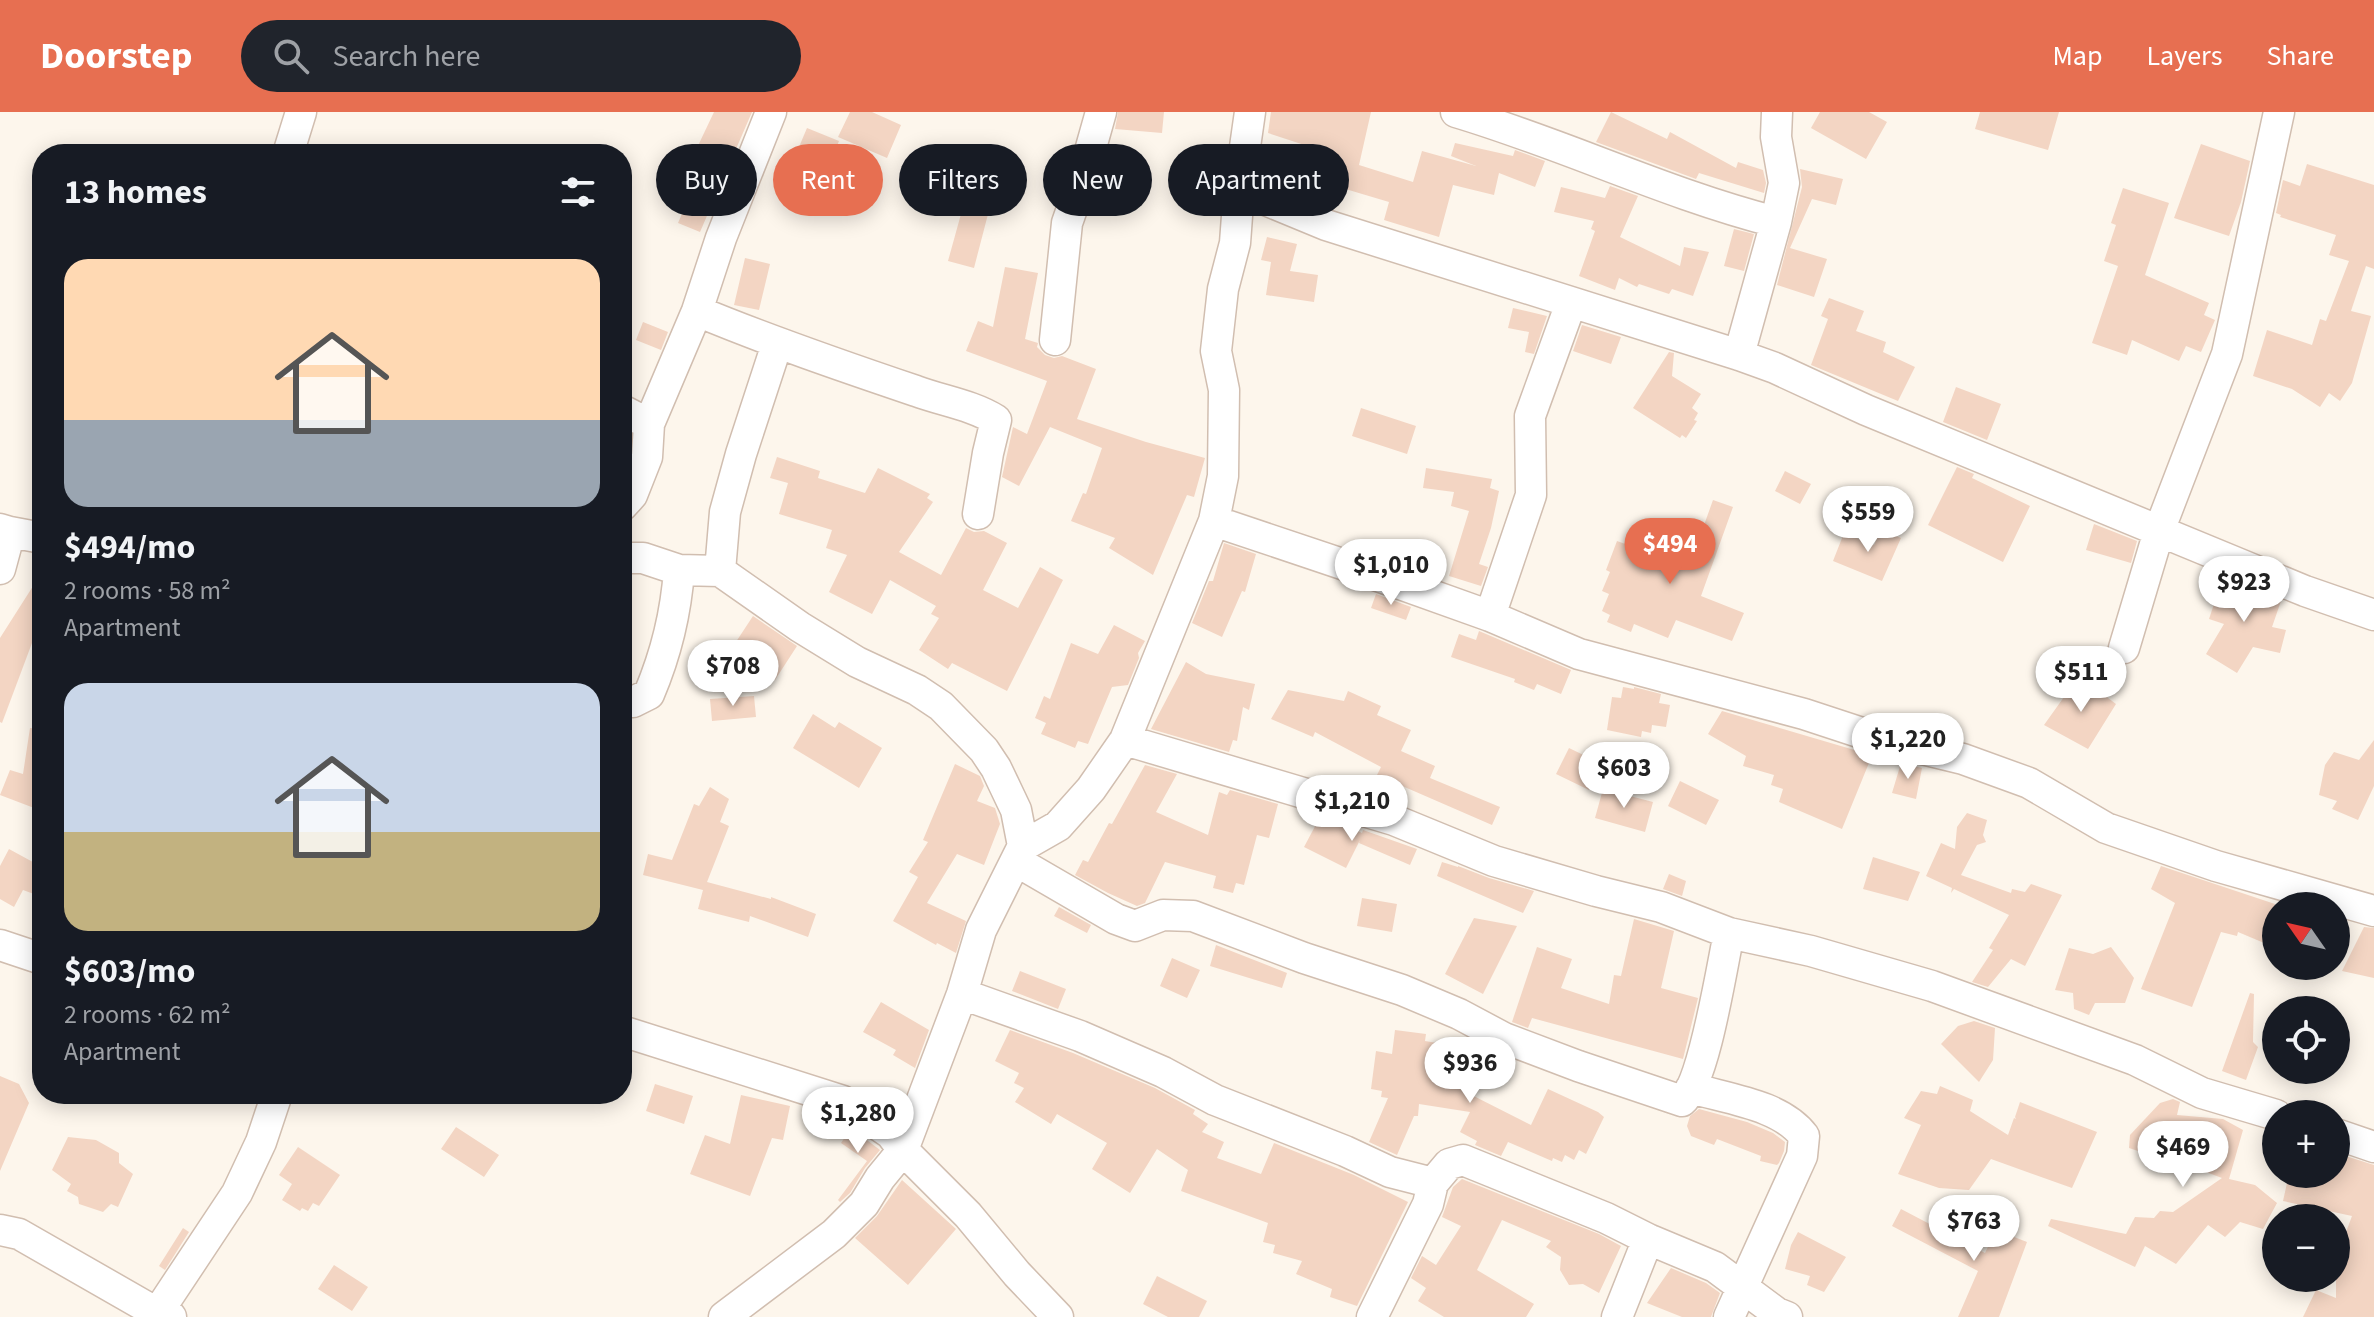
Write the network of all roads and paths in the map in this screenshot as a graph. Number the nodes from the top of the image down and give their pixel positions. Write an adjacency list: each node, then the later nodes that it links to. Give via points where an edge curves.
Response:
1 (301, 112): 8 (street)
2 (771, 112): 14 (street)
3 (1101, 112): 15 (street, via 1067,223)
4 (1250, 112): 9 (street)
5 (1456, 112): 12 (street)
6 (1777, 112): 12 (street, via 1784,183)
7 (2279, 112): 24 (street, via 2227,354)
8 (291, 144)
9 (1245, 144)
10 (1237, 216): 22 (street, via 1216,351 1224,390 1224,440)
11 (1304, 216): 13 (street)
12 (1776, 222): 17 (street)
13 (1571, 303): 17 (street); 31 (street, via 1530,416 1531,495)
14 (697, 311): 16 (street); 19 (street)
15 (1055, 340)
16 (777, 344): 21 (street, via 978,409 996,420); 29 (street, via 725,512)
17 (1739, 355): 24 (street)
18 (632, 415): 19 (street)
19 (649, 424): 20 (street, via 647,457)
20 (632, 495)
21 (978, 514)
22 (1214, 521): 31 (street); 34 (street)
23 (5, 530): 25 (street); 27 (street)
24 (2159, 531): 30 (street); 32 (street)
25 (32, 536)
26 (632, 558): 28 (street)
27 (0, 569)
28 (679, 570): 29 (street); 33 (street, via 662,663 649,694)
29 (720, 571): 35 (street, via 857,662 941,706 996,768 1016,810)
30 (2374, 615)
31 (1490, 616): 36 (street, via 1579,654 1963,759 2029,783 2106,828)
32 (2124, 648)
33 (632, 702)
34 (1125, 740): 35 (street, via 1058,826); 37 (street, via 1394,820 1494,861 1661,907)
35 (1019, 854): 40 (street, via 981,930); 42 (street, via 1116,919 1135,926 1163,915 1193,916 1402,990 1504,1038 1653,1092 1682,1101)
36 (2374, 911)
37 (1729, 933): 42 (street); 44 (street, via 1932,986 2135,1060 2202,1093)
38 (0, 945): 39 (street)
39 (32, 956)
40 (962, 994): 47 (street); 48 (street, via 1080,1036 1215,1100 1390,1172)
41 (632, 1034): 47 (street, via 843,1101 891,1134)
42 (1691, 1088): 51 (street, via 1779,1114 1804,1136 1802,1156)
43 (274, 1104): 52 (street, via 237,1193)
44 (2262, 1111)
45 (2350, 1139): 46 (street)
46 (2374, 1147)
47 (903, 1150): 53 (street, via 864,1204 834,1234); 54 (street)
48 (1433, 1183): 50 (street, via 1449,1164 1463,1160); 55 (street, via 1428,1204)
49 (0, 1230): 52 (street, via 19,1234)
50 (1648, 1239): 51 (street, via 1715,1267); 56 (street)
51 (1742, 1287): 57 (street); 58 (street)
52 (161, 1313)
53 (724, 1317)
54 (1058, 1317)
55 (1372, 1317)
56 (1617, 1317)
57 (1729, 1317)
58 (1787, 1317)

